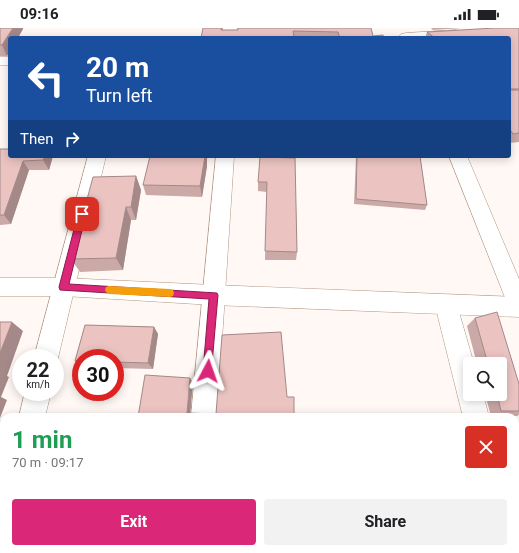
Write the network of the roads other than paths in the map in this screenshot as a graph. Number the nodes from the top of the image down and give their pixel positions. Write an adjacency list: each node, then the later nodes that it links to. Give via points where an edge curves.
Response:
1 (466, 33): 2 (street)
2 (405, 34)
3 (96, 158): 7 (street)
4 (225, 158): 8 (street)
5 (459, 158): 10 (street)
6 (0, 287): 7 (street)
7 (64, 287): 8 (street); 11 (street)
8 (214, 295): 9 (street); 14 (street)
9 (446, 305): 10 (street); 15 (street)
10 (519, 306)
11 (48, 349)
12 (36, 401): 13 (street)
13 (33, 413)
14 (204, 413)
15 (475, 413)

